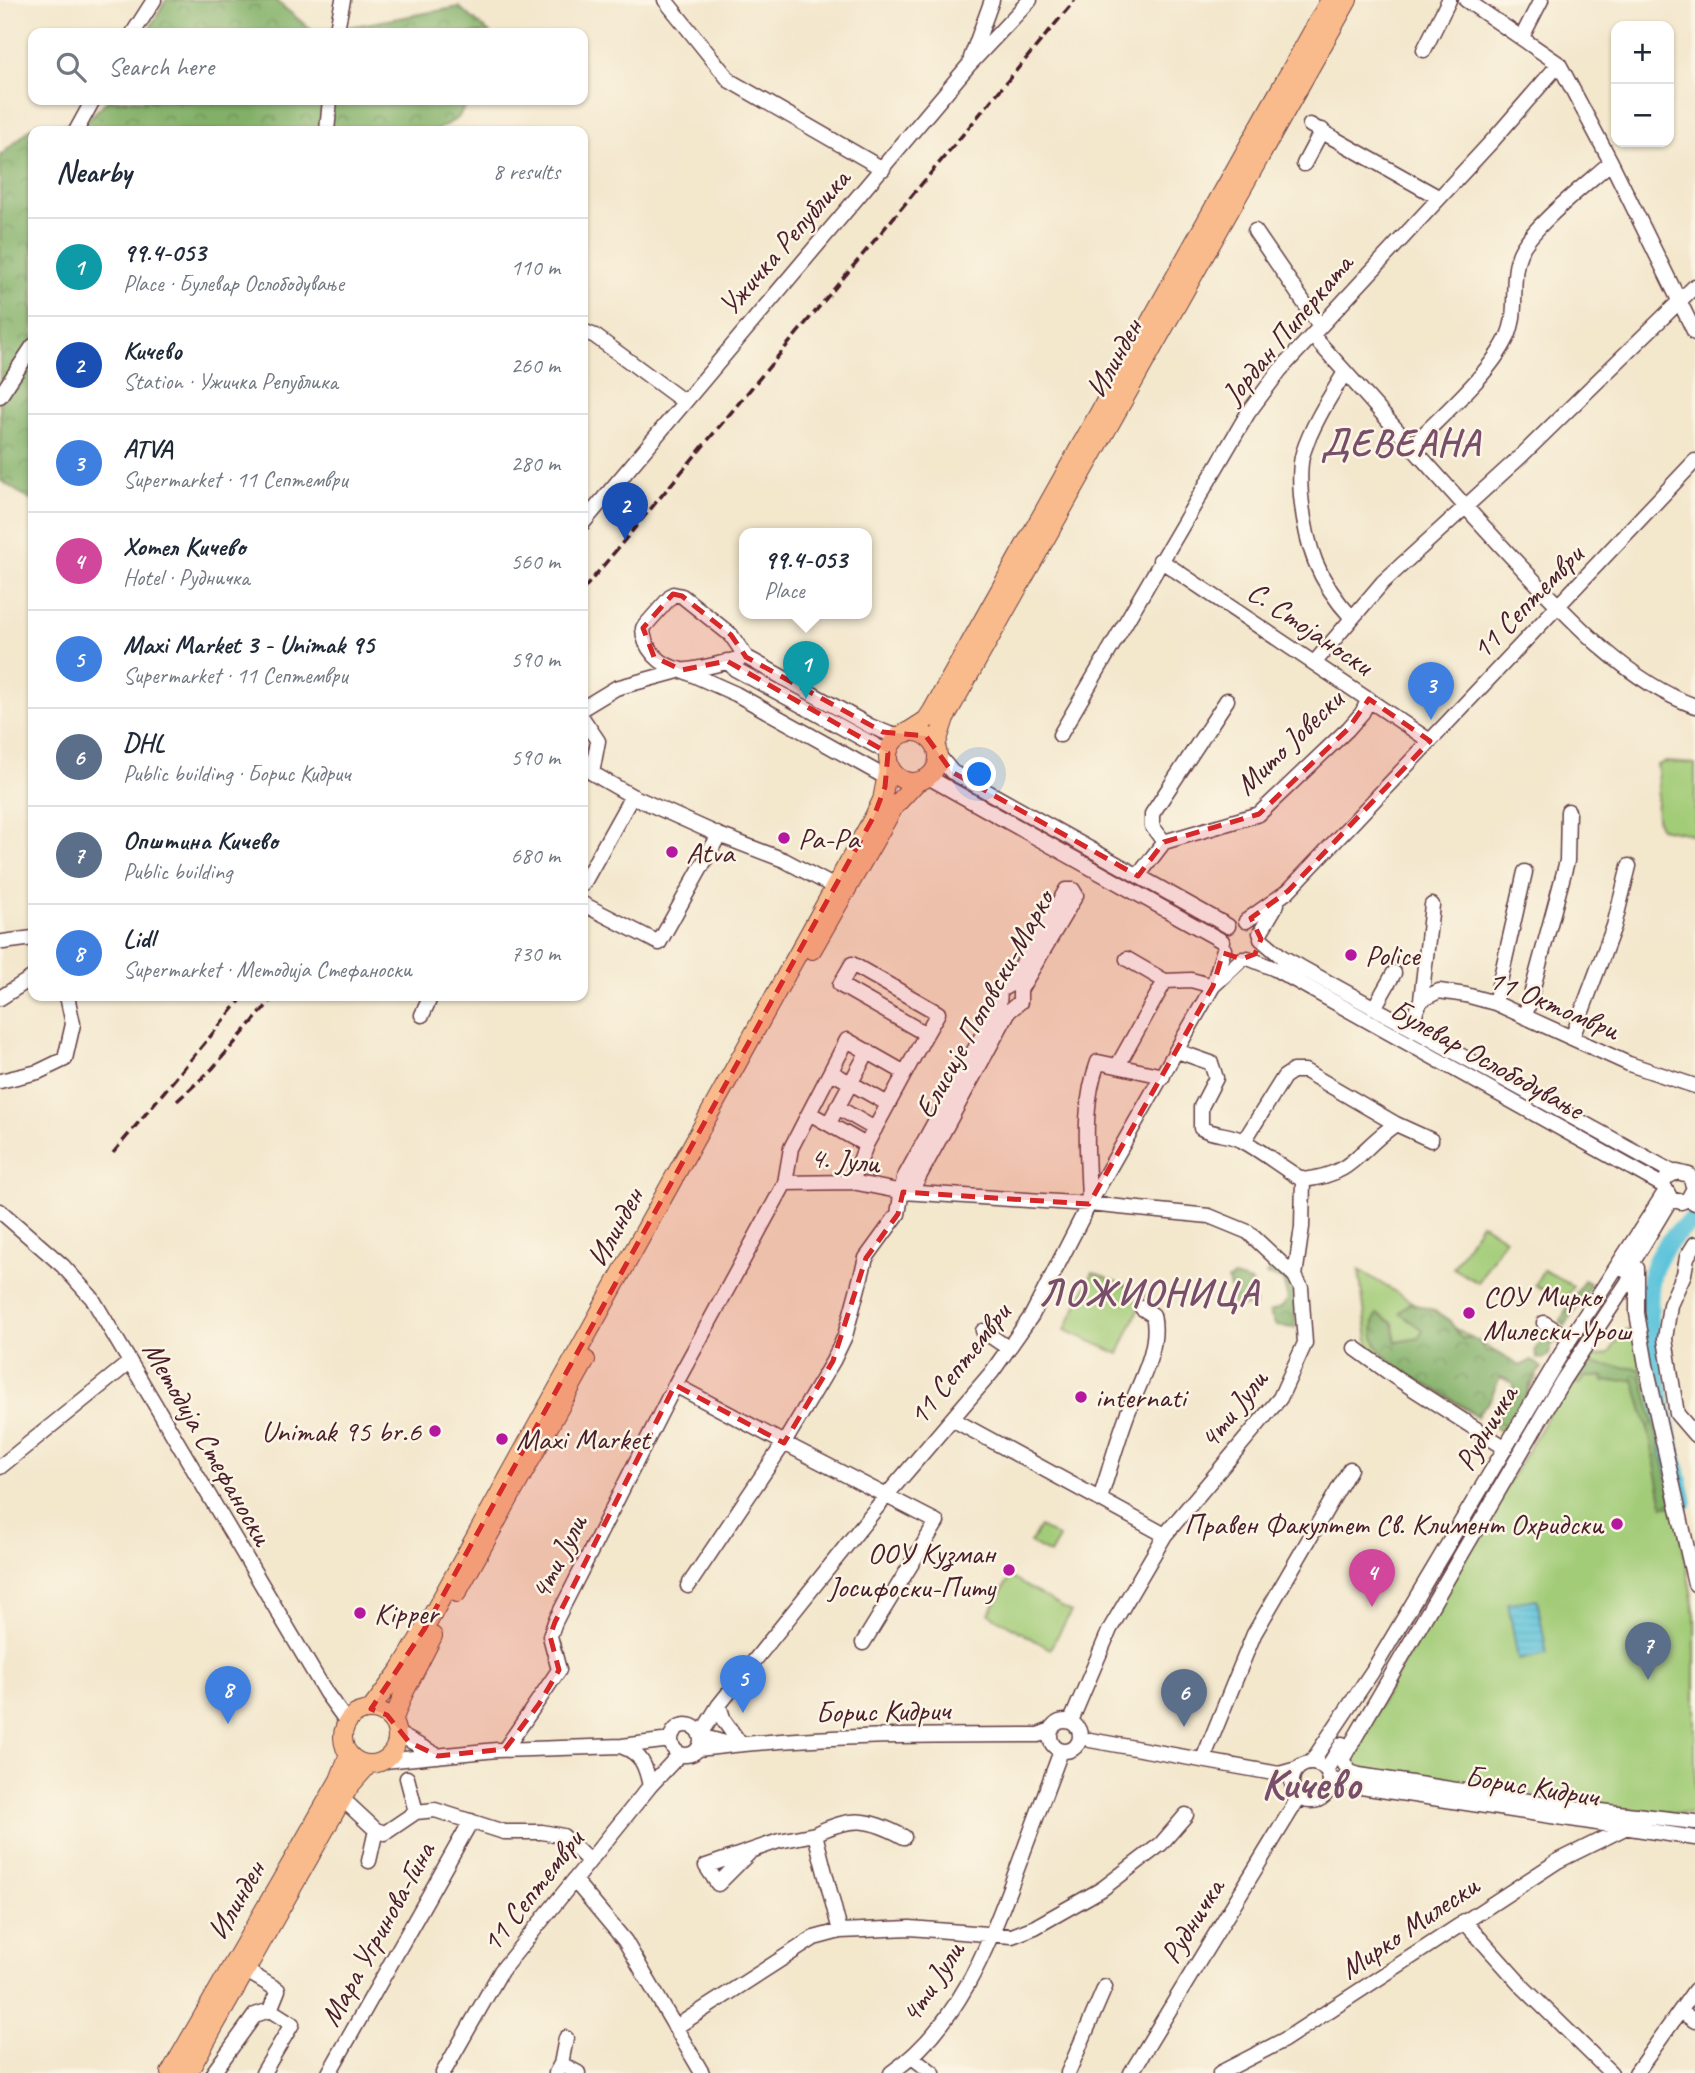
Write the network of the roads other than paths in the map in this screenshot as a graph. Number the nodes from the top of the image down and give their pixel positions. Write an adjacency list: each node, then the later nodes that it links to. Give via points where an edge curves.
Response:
1 (154, 0): 11 (street)
2 (343, 0): 12 (street)
3 (665, 0): 23 (street, via 730,81)
4 (992, 0): 16 (street)
5 (1030, 0): 16 (street, Ужичка Република)
6 (1330, 0): 51 (main road, Илинден, via 932,712)
7 (1348, 0): 54 (main road, Илинден, via 945,718)
8 (1449, 0): 14 (street)
9 (1466, 0): 13 (street)
10 (1541, 0): 13 (street)
11 (136, 28)
12 (337, 28)
13 (1522, 37): 15 (street)
14 (1424, 50)
15 (1559, 64): 21 (street); 24 (street, Јордан Пиперката)
16 (968, 66): 23 (street, Ужичка Република)
17 (90, 105): 19 (street)
18 (330, 105): 20 (street)
19 (79, 126)
20 (327, 126)
21 (1611, 162): 27 (street); 35 (street, via 1536,232 1520,253 1513,324 1507,338 1489,365)
22 (1304, 164): 24 (street, via 1316,128)
23 (883, 169): 34 (street, Ужичка Република)
24 (1438, 197): 28 (street, Јордан Пиперката)
25 (1255, 231): 28 (street)
26 (1695, 286): 27 (street)
27 (1678, 301): 30 (street); 37 (street)
28 (1316, 330): 32 (street); 39 (street, Јордан Пиперката, via 1248,413)
29 (588, 333): 34 (street)
30 (1695, 333)
31 (28, 354): 33 (street)
32 (1345, 372): 35 (street); 41 (street, via 1302,455 1300,485 1305,534 1317,568)
33 (0, 396)
34 (683, 401): 38 (street, Ужичка Република)
35 (1411, 447): 37 (street)
36 (1695, 461): 40 (street, 11 Септември)
37 (1465, 508): 40 (street); 41 (street, via 1383,582)
38 (588, 517)
39 (1160, 560): 44 (street, С. Стојаноски); 52 (street, Јордан Пиперката)
40 (1559, 607): 49 (street, via 1637,676); 53 (street, 11 Септември)
41 (1352, 618): 44 (street)
42 (746, 657): 43 (street); 45 (street, via 731,635 682,596 673,594 643,628 643,637 654,657); 51 (street, via 870,726 892,735)
43 (727, 661): 45 (street); 55 (street)
44 (1315, 662): 46 (street, С. Стојаноски)
45 (682, 670): 48 (street, via 615,688); 55 (street)
46 (1369, 699): 53 (street, С. Стојаноски); 62 (street, Мито Јовески, via 1348,729 1259,814)
47 (1227, 700): 62 (street, via 1152,814 1152,826)
48 (588, 705)
49 (1695, 706)
50 (588, 726): 56 (street, via 598,741)
51 (906, 733): 54 (main road, via 926,736); 55 (main road, Илинден, via 896,739)
52 (1060, 735)
53 (1430, 741): 68 (street, 11 Септември)
54 (937, 750): 58 (main road, Илинден, via 936,767); 66 (street, via 952,772)
55 (888, 765): 58 (main road, via 903,780); 67 (main road, Илинден, via 882,800)
56 (588, 772)
57 (588, 775): 59 (street)
58 (923, 779): 76 (street); 153 (main road, Илинден, via 894,807 831,917 463,1581 403,1695)
59 (632, 796): 61 (street); 65 (street)
60 (1568, 811): 90 (street, via 1567,861)
61 (719, 835): 67 (street, via 784,860); 70 (street, via 659,943)
62 (1164, 842): 66 (street)
63 (1629, 866): 93 (street, via 1614,926)
64 (1525, 872): 87 (street)
65 (588, 875)
66 (1138, 876): 72 (street)
67 (833, 886): 150 (main road, Илинден, via 425,1628)
68 (1279, 900): 71 (street, 11 Септември); 73 (street, 11 Септември)
69 (1432, 905): 84 (street)
70 (588, 907)
71 (1246, 921): 72 (street); 73 (street)
72 (1228, 926): 76 (street)
73 (1260, 936): 77 (street, via 1257,951); 88 (street, Булевар Ослободување, via 1282,957)
74 (28, 939): 75 (street)
75 (3, 942)
76 (1223, 945): 77 (street, via 1232,956); 82 (street, 11 Септември)
77 (1245, 958): 82 (street, 11 Септември); 119 (street, Булевар Ослободување, via 1286,975)
78 (1127, 959): 81 (street)
79 (1394, 973): 88 (street)
80 (28, 980): 83 (street)
81 (1165, 981): 82 (street, via 1191,980); 96 (street)
82 (1213, 986): 95 (street, 11 Септември)
83 (0, 998)
84 (1421, 1000): 87 (street, 11 Октомври, via 1439,991); 91 (street)
85 (68, 1001): 100 (street, via 73,1024 65,1059 38,1072)
86 (429, 1001): 89 (street)
87 (1495, 1003): 90 (street, 11 Октомври)
88 (1374, 1008): 91 (street, Булевар Ослободување)
89 (422, 1015)
90 (1525, 1017): 93 (street, 11 Октомври)
91 (1409, 1027): 114 (street, Булевар Ослободување)
92 (926, 1034): 92 (street, via 840,985 852,964 938,1013); 98 (street)
93 (1572, 1038): 102 (street, 11 Октомври)
94 (868, 1051): 97 (street, via 847,1040); 98 (street); 101 (street)
95 (1177, 1051): 99 (street, 11 Септември); 112 (street, via 1211,1063 1216,1078 1202,1107 1201,1128)
96 (1118, 1065): 99 (street); 121 (street, via 1098,1062 1090,1084 1086,1113)
97 (831, 1072): 101 (street); 106 (street)
98 (905, 1073): 104 (street)
99 (1163, 1076): 121 (street, 11 Септември)
100 (0, 1081)
101 (850, 1084): 103 (street); 105 (street)
102 (1695, 1086)
103 (866, 1092): 104 (street); 107 (street)
104 (888, 1104): 110 (street)
105 (837, 1107): 107 (street); 108 (street)
106 (809, 1112): 108 (street); 117 (street, via 791,1148)
107 (854, 1116): 110 (street)
108 (829, 1123): 113 (street)
109 (1396, 1124): 111 (street); 112 (street, via 1305,1071 1293,1071 1284,1077); 115 (street, via 1343,1171)
110 (875, 1129): 113 (street)
111 (1431, 1140)
112 (1244, 1141): 115 (street)
113 (866, 1145): 116 (street)
114 (1689, 1177): 119 (street, Рудничка, via 1667,1178); 120 (street)
115 (1303, 1180): 125 (street, 4ти Јули)
116 (852, 1182): 117 (street, 4. Јули); 118 (street, 4. Јули)
117 (785, 1183): 135 (street, 4. Јули)
118 (903, 1192): 118 (street, Елисије Поповски-Марко, via 915,1184 1009,1011 1020,1002 1020,990 1076,895 1073,890 1066,890 1011,984 1000,990 999,1005 904,1178); 121 (street, 4. Јули); 138 (street, Елисије Поповски-Марко, via 898,1214 866,1258 845,1336)
119 (1667, 1193): 120 (street, Булевар Ослободување); 129 (street, Рудничка); 170 (street, Рудничка, via 1520,1439)
120 (1693, 1203): 124 (street, via 1667,1219)
121 (1089, 1204): 125 (street, via 1209,1216 1248,1231); 130 (street, 11 Септември, via 1048,1286)
122 (0, 1211): 132 (street, Методија Стефаноски, via 92,1298)
123 (1695, 1244): 133 (street, via 1665,1324)
124 (1637, 1268): 134 (street, via 1637,1313); 177 (street, via 1563,1380 1342,1760 1350,1772 1359,1775)
125 (1296, 1276): 145 (street, 4ти Јули, via 1305,1343 1280,1398)
126 (1142, 1308): 143 (street, via 1153,1315 1154,1322 1148,1361)
127 (1544, 1323): 129 (street)
128 (983, 1331): 130 (street)
129 (1570, 1339): 139 (street, Рудничка)
130 (1008, 1348): 136 (street, 11 Септември)
131 (1355, 1348): 139 (street)
132 (130, 1362): 140 (street); 151 (street, Методија Стефаноски)
133 (1669, 1371): 134 (street); 137 (street, via 1677,1415)
134 (1650, 1373): 144 (street)
135 (675, 1385): 138 (street); 160 (street, 4ти Јули, via 555,1622 550,1636 559,1671)
136 (952, 1419): 142 (street, 11 Септември); 143 (street)
137 (1695, 1435)
138 (784, 1443): 142 (street); 147 (street, Елисије Поповски-Марко)
139 (1504, 1447): 166 (street, Рудничка, via 1372,1672)
140 (0, 1467)
141 (1350, 1469): 164 (street, via 1254,1634)
142 (886, 1496): 148 (street, via 937,1522); 149 (street, 11 Септември)
143 (1100, 1499): 145 (street)
144 (1689, 1519): 146 (street)
145 (1165, 1535): 154 (street, 4ти Јули, via 1110,1629)
146 (1695, 1584)
147 (688, 1586)
148 (863, 1643)
149 (719, 1705): 152 (street); 157 (street); 158 (street)
150 (370, 1709): 151 (main road, Илинден); 153 (main road, via 379,1711)
151 (347, 1722): 161 (main road, Илинден, via 343,1738)
152 (688, 1726): 155 (street, via 676,1729); 157 (street)
153 (395, 1727): 163 (street); 165 (main road, Илинден, via 395,1749)
154 (1080, 1735): 156 (street); 156 (street, via 1058,1723); 164 (street)
155 (671, 1740): 159 (street); 162 (street)
156 (1050, 1740): 158 (street, Борис Кидрич, via 904,1735); 189 (street, 4ти Јули)
157 (699, 1742): 158 (street, Борис Кидрич); 162 (street, via 693,1754)
158 (734, 1743)
159 (622, 1746): 160 (street); 171 (street, via 642,1759)
160 (505, 1749): 163 (street)
161 (349, 1754): 165 (main road); 200 (main road, Илинден, via 339,1780)
162 (680, 1754): 171 (street, 11 Септември)
163 (438, 1756): 165 (street)
164 (1203, 1759): 168 (street)
165 (376, 1763): 190 (main road, Илинден, via 349,1787)
166 (1311, 1763): 167 (street); 170 (street)
167 (1297, 1769): 168 (street); 172 (street, via 1292,1779)
168 (1279, 1774): 172 (street)
169 (407, 1778): 174 (street)
170 (1328, 1779): 172 (street, via 1322,1798); 178 (street, Борис Кидрич)
171 (650, 1786): 185 (street, 11 Септември)
172 (1300, 1796): 211 (street, Рудничка); 212 (street, Рудничка)
173 (349, 1805): 179 (street)
174 (416, 1812): 176 (street, via 435,1810); 179 (street, via 385,1833)
175 (1186, 1815): 189 (street, via 1161,1844 1102,1889 1035,1927 1012,1936)
176 (471, 1821): 185 (street, via 504,1832 563,1836); 204 (street, Мара Угринова-Гина)
177 (1695, 1822)
178 (1627, 1827): 182 (street, Борис Кидрич); 187 (street, Мирко Милески, via 1558,1861)
179 (376, 1830): 184 (street)
180 (815, 1834): 181 (street, via 859,1820); 183 (street); 188 (street)
181 (904, 1837)
182 (1695, 1838)
183 (749, 1853): 183 (street, via 718,1860 706,1866 718,1884)
184 (369, 1861)
185 (589, 1861): 186 (street, 11 Септември)
186 (574, 1880): 196 (street, via 625,1941); 205 (street, 11 Септември, via 501,1971)
187 (1464, 1921): 213 (street, Мирко Милески, via 1284,2040); 214 (street)
188 (840, 1931): 189 (street, via 911,1928); 196 (street, via 814,1938)
189 (992, 1935): 198 (street, 4ти Јули, via 974,1977)
190 (245, 1970): 193 (street, via 278,1990); 201 (main road, Илинден)
191 (1105, 1987): 210 (street)
192 (1695, 1990): 194 (street)
193 (270, 2010): 202 (street, via 255,2015); 203 (street, via 292,2024)
194 (1680, 2011): 195 (street); 215 (street)
195 (1695, 2021)
196 (676, 2028): 207 (street)
197 (566, 2038): 199 (street)
198 (912, 2057): 208 (street, 4ти Јули); 209 (street)
199 (559, 2068): 206 (street)
200 (170, 2073)
201 (188, 2073)
202 (212, 2073)
203 (263, 2073)
204 (329, 2073)
205 (443, 2073)
206 (578, 2073)
207 (702, 2073)
208 (891, 2073)
209 (933, 2073)
210 (1068, 2073)
211 (1131, 2073)
212 (1140, 2073)
213 (1220, 2073)
214 (1611, 2073)
215 (1636, 2073)

